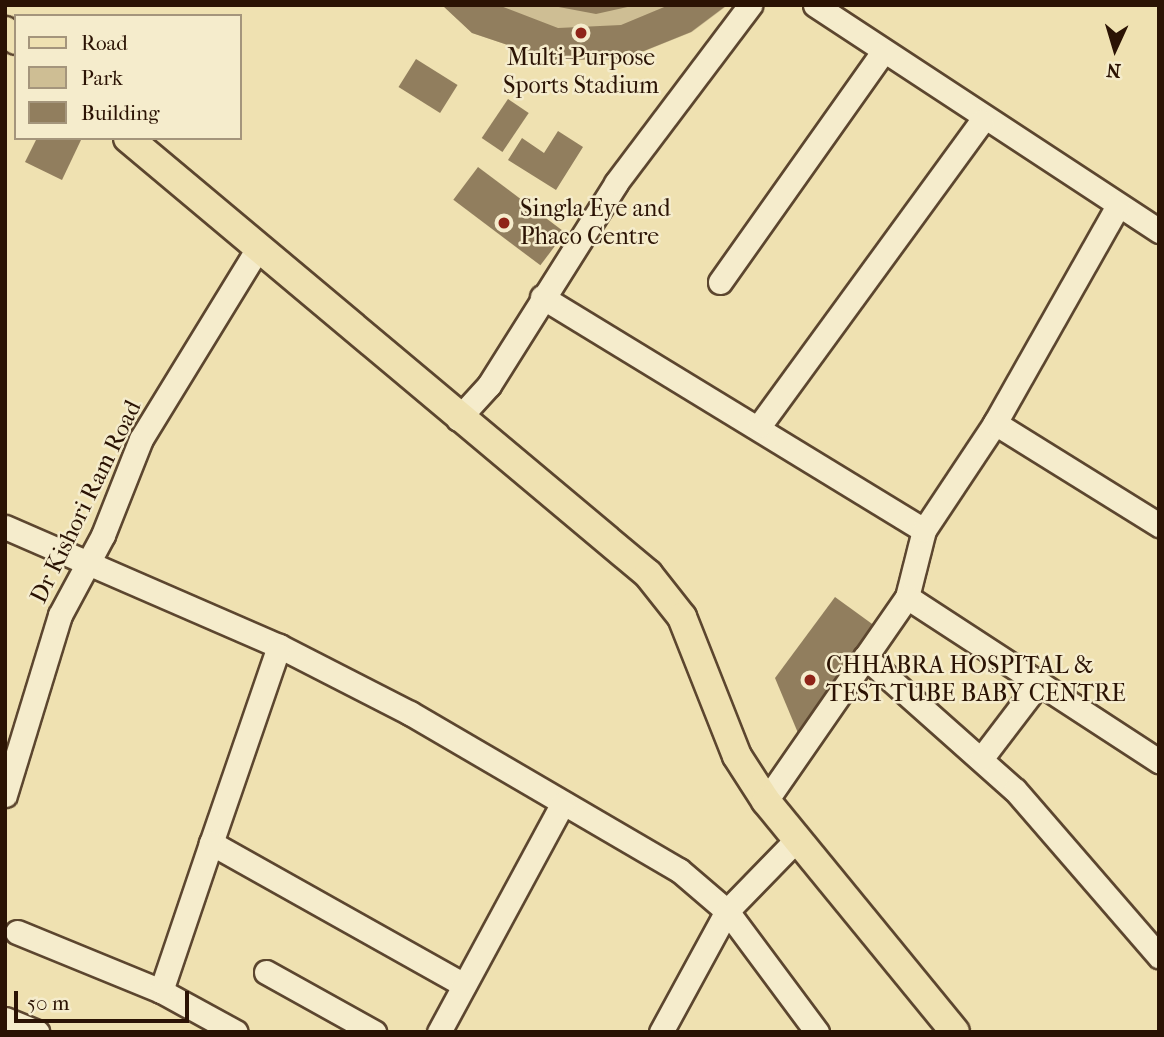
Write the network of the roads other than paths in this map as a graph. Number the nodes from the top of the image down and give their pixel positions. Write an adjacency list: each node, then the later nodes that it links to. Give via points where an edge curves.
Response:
1 (750, 5): 10 (street, via 616,183)
2 (815, 5): 3 (street)
3 (882, 53): 4 (street); 9 (street)
4 (982, 121): 6 (street); 13 (street)
5 (130, 140): 8 (main road)
6 (1118, 206): 7 (street); 12 (street)
7 (1159, 231)
8 (257, 251): 11 (main road); 17 (street, Dr Kishori Ram Road, via 141,439)
9 (720, 282)
10 (542, 297): 11 (street, via 489,385); 13 (street)
11 (458, 419): 25 (main road, via 648,574 682,617 737,756)
12 (995, 423): 14 (street); 16 (street)
13 (760, 425): 16 (street)
14 (1159, 525)
15 (5, 527): 17 (street)
16 (924, 530): 18 (street)
17 (88, 563): 19 (street); 24 (street, Dr Kishori Ram Road, via 32,693)
18 (907, 597): 20 (street); 21 (street)
19 (279, 646): 26 (street, via 410,713); 28 (street)
20 (865, 657): 22 (street); 25 (street)
21 (1039, 683): 22 (street); 23 (street)
22 (981, 760): 31 (street)
23 (1159, 761)
24 (5, 794)
25 (766, 801): 27 (main road)
26 (563, 803): 29 (street, via 679,870); 33 (street)
27 (795, 841): 29 (street); 42 (main road)
28 (211, 843): 33 (street); 34 (street)
29 (727, 911): 40 (street); 41 (street)
30 (17, 932): 34 (street)
31 (1159, 956)
32 (266, 972): 38 (street)
33 (464, 985): 39 (street)
34 (161, 991): 37 (street)
35 (5, 1018): 36 (street)
36 (38, 1032)
37 (236, 1032)
38 (374, 1032)
39 (439, 1032)
40 (661, 1032)
41 (817, 1032)
42 (955, 1032)

